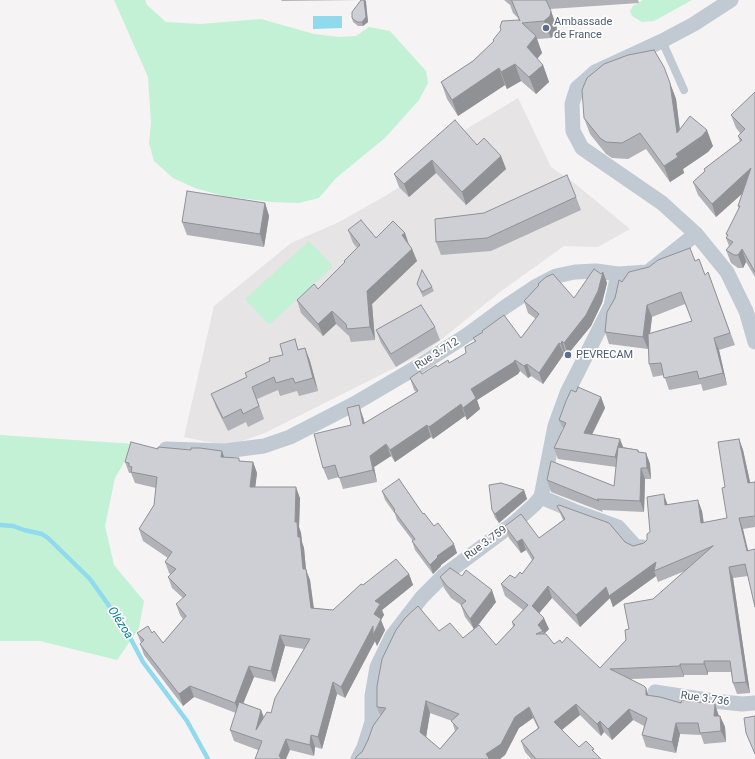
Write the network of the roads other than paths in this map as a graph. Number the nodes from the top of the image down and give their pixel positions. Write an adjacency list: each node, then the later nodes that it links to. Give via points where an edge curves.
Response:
1 (731, 0): 2 (street)
2 (662, 41): 3 (lane); 4 (street, via 595,72 577,88 572,104 573,131 582,148 662,203)
3 (684, 90)
4 (696, 234): 5 (street, Rue 3.712, via 648,272); 6 (street, via 727,272)
5 (618, 274): 8 (street, Rue 3.712, via 596,271 556,276 505,306 467,335 422,364 354,404 290,437 264,446 232,450); 9 (street, via 605,321 572,380 555,426)
6 (751, 310): 7 (street)
7 (755, 342)
8 (164, 449)
9 (541, 497): 10 (street, via 618,527 636,547); 13 (street, Rue 3.759, via 514,523 443,576 422,597 392,636 376,667 372,722)
10 (643, 547)
11 (655, 692): 12 (street, Rue 3.736, via 713,701)
12 (755, 703)
13 (358, 759)

